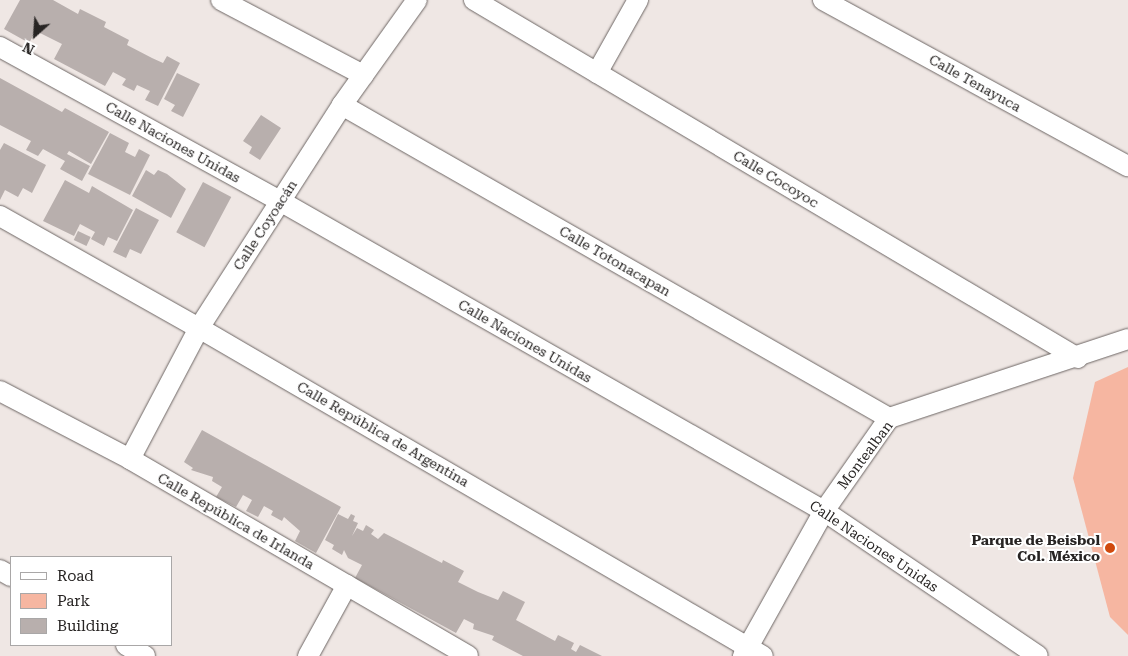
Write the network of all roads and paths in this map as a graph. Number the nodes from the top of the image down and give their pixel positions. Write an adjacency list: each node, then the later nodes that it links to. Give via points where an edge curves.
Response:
1 (221, 0): 8 (street)
2 (417, 0): 8 (street, Calle Coyoacán)
3 (474, 0): 7 (street, Calle Cocoyoc)
4 (638, 0): 7 (street)
5 (823, 0): 10 (street, Calle Tenayuca)
6 (0, 47): 11 (street, Calle Naciones Unidas)
7 (597, 73): 15 (street, Calle Cocoyoc)
8 (363, 75): 9 (street, Calle Coyoacán)
9 (342, 104): 11 (street, Calle Coyoacán); 17 (street, Calle Totonacapan)
10 (1128, 166)
11 (280, 201): 13 (street, Calle Coyoacán); 19 (street, Calle Naciones Unidas)
12 (0, 216): 13 (street, Calle República de Argentina)
13 (199, 328): 18 (street, Calle Coyoacán); 22 (street, Calle República de Argentina)
14 (1128, 339): 15 (street, Montealban)
15 (1078, 358): 17 (street, Montealban)
16 (0, 391): 18 (street, Calle República de Irlanda)
17 (889, 418): 19 (street, Montealban)
18 (130, 460): 20 (street, Calle República de Irlanda)
19 (824, 511): 22 (street, Montealban); 26 (street, Calle Naciones Unidas)
20 (347, 585): 24 (street); 25 (street, Calle República de Irlanda)
21 (128, 646): 23 (street)
22 (751, 653)
23 (145, 656)
24 (308, 656)
25 (468, 656)
26 (1038, 656)

